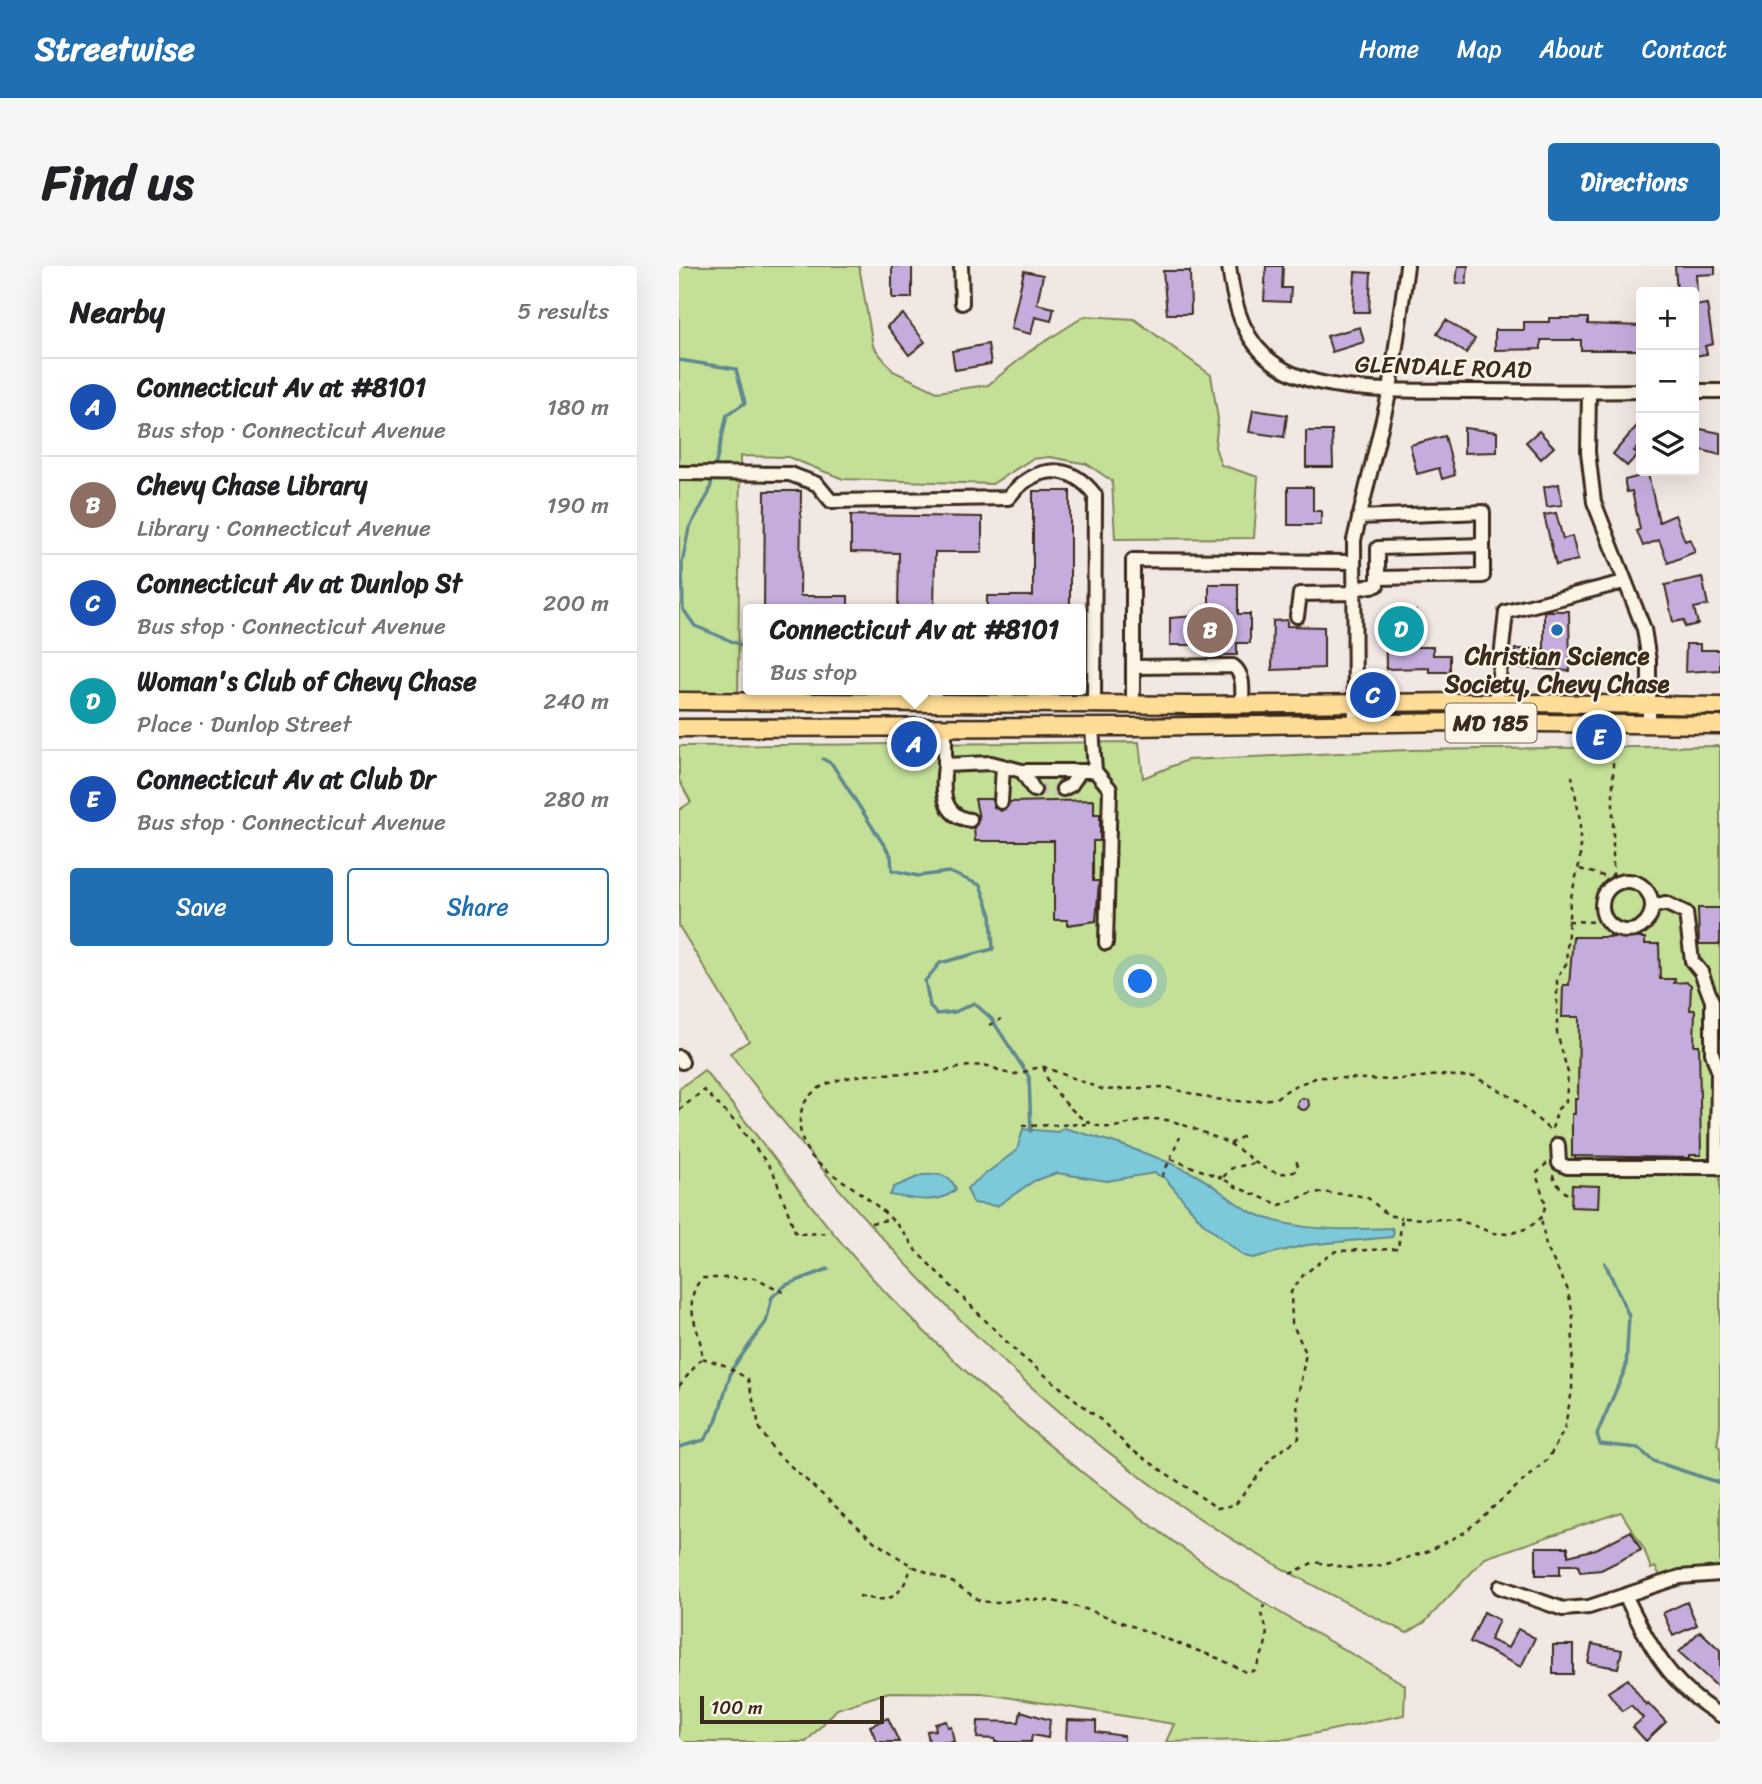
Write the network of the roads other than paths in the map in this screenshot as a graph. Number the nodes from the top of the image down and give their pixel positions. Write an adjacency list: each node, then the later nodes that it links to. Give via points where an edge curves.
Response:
1 (961, 266): 4 (street)
2 (1229, 266): 5 (street, GLENDALE ROAD, via 1234,307 1251,338 1284,370 1312,381)
3 (1406, 266): 5 (street)
4 (963, 303)
5 (1390, 390): 9 (street, GLENDALE ROAD); 11 (street)
6 (1636, 391): 9 (street, GLENDALE ROAD)
7 (1699, 391): 8 (street)
8 (1720, 391)
9 (1589, 392): 15 (street, via 1588,452 1594,502)
10 (682, 473): 20 (street, via 802,477 817,484 831,501 1008,498 1028,479 1048,471 1065,472 1084,481 1095,495)
11 (1359, 517): 12 (street, via 1483,512); 13 (street)
12 (1483, 545): 14 (street, via 1378,548); 14 (street, via 1483,576)
13 (1353, 562): 16 (street); 18 (street, via 1133,560)
14 (1378, 578): 16 (street, via 1377,585)
15 (1624, 582): 24 (street, via 1506,612); 30 (street, via 1644,629)
16 (1353, 591): 17 (street, via 1300,594); 29 (street)
17 (1297, 616)
18 (1133, 667): 26 (street); 27 (street, via 1233,666 1242,678)
19 (1086, 668): 20 (street)
20 (1094, 668): 25 (street)
21 (890, 696): 22 (main road, MD 185); 23 (main road, MD 185)
22 (935, 696): 25 (main road, MD 185)
23 (679, 701)
24 (1496, 703): 29 (main road, MD 185); 30 (main road, MD 185)
25 (1094, 704): 26 (main road, MD 185)
26 (1133, 704): 27 (main road, MD 185)
27 (1242, 705): 28 (main road, MD 185)
28 (1299, 705): 29 (main road, MD 185); 33 (street)
29 (1355, 705): 32 (street)
30 (1649, 705): 31 (main road, MD 185); 34 (street)
31 (1720, 706)
32 (1355, 723): 33 (main road, MD 185); 34 (main road, MD 185)
33 (1297, 724): 36 (main road, MD 185)
34 (1649, 724): 35 (main road, MD 185)
35 (1720, 725)
36 (1092, 727): 38 (main road, MD 185); 42 (street)
37 (679, 728): 38 (main road, MD 185)
38 (946, 728): 39 (street)
39 (945, 765): 40 (street); 47 (street, via 946,806)
40 (1003, 766): 41 (street); 46 (street)
41 (1022, 771): 43 (street); 44 (street)
42 (1095, 771): 43 (street); 49 (street, via 1110,789)
43 (1079, 773): 45 (street)
44 (1034, 789)
45 (1063, 789)
46 (1001, 802)
47 (970, 820)
48 (1653, 907): 48 (street, via 1646,890 1629,881 1608,889 1602,909 1612,927 1630,932 1646,924); 51 (street, via 1665,903 1686,914 1692,961 1712,1001)
49 (1106, 943)
50 (1558, 1145): 51 (street, via 1559,1163 1567,1167)
51 (1720, 1168)
52 (1720, 1574): 54 (street, via 1680,1577)
53 (1500, 1587): 54 (street, via 1563,1609 1589,1607)
54 (1625, 1595): 55 (street, via 1654,1654 1680,1685)
55 (1720, 1715)

